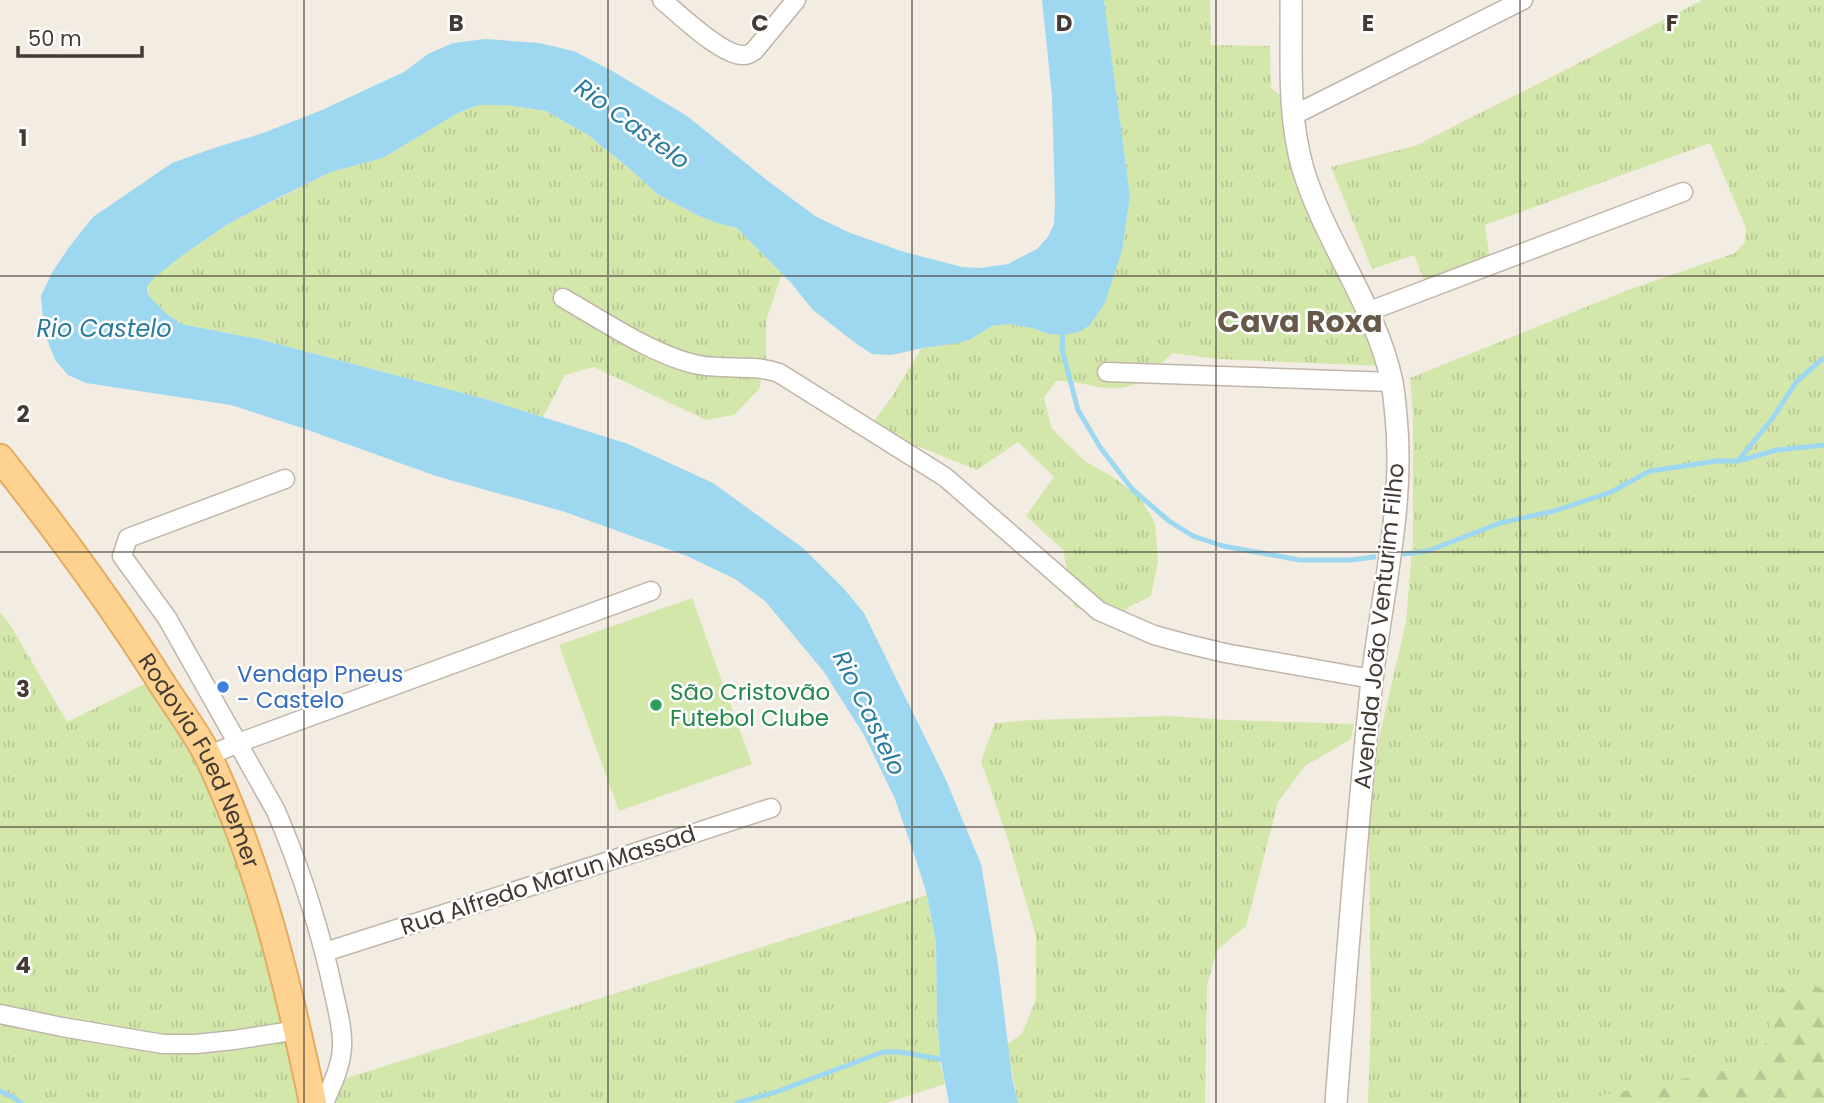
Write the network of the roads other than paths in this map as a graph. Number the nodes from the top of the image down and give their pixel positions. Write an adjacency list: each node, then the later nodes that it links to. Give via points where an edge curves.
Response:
1 (662, 0): 2 (street, via 719,47 744,55 754,51)
2 (796, 0)
3 (1291, 0): 5 (street, Avenida João Venturim Filho)
4 (1523, 0): 5 (street)
5 (1292, 116): 8 (street, Avenida João Venturim Filho, via 1312,195)
6 (1683, 192): 8 (street)
7 (563, 298): 14 (street, via 681,360 779,373 945,477 1099,611 1187,644)
8 (1367, 312): 10 (street, Avenida João Venturim Filho)
9 (1107, 372): 10 (street)
10 (1392, 383): 14 (street, Avenida João Venturim Filho, via 1396,495)
11 (0, 458): 16 (main road, Rodovia Fued Nemer, via 136,643)
12 (285, 479): 15 (street, via 128,538 122,556 167,618)
13 (651, 592): 15 (street)
14 (1373, 679): 23 (street, Avenida João Venturim Filho)
15 (238, 743): 16 (street); 18 (street, via 287,835)
16 (208, 756): 20 (main road, Rodovia Fued Nemer, via 262,892)
17 (771, 808): 18 (street, Rua Alfredo Marun Massad)
18 (325, 953): 22 (street, via 342,1047 339,1068)
19 (0, 1014): 20 (street, via 163,1044)
20 (298, 1030): 21 (main road, Rodovia Fued Nemer)
21 (313, 1103)
22 (324, 1103)
23 (1336, 1103)

